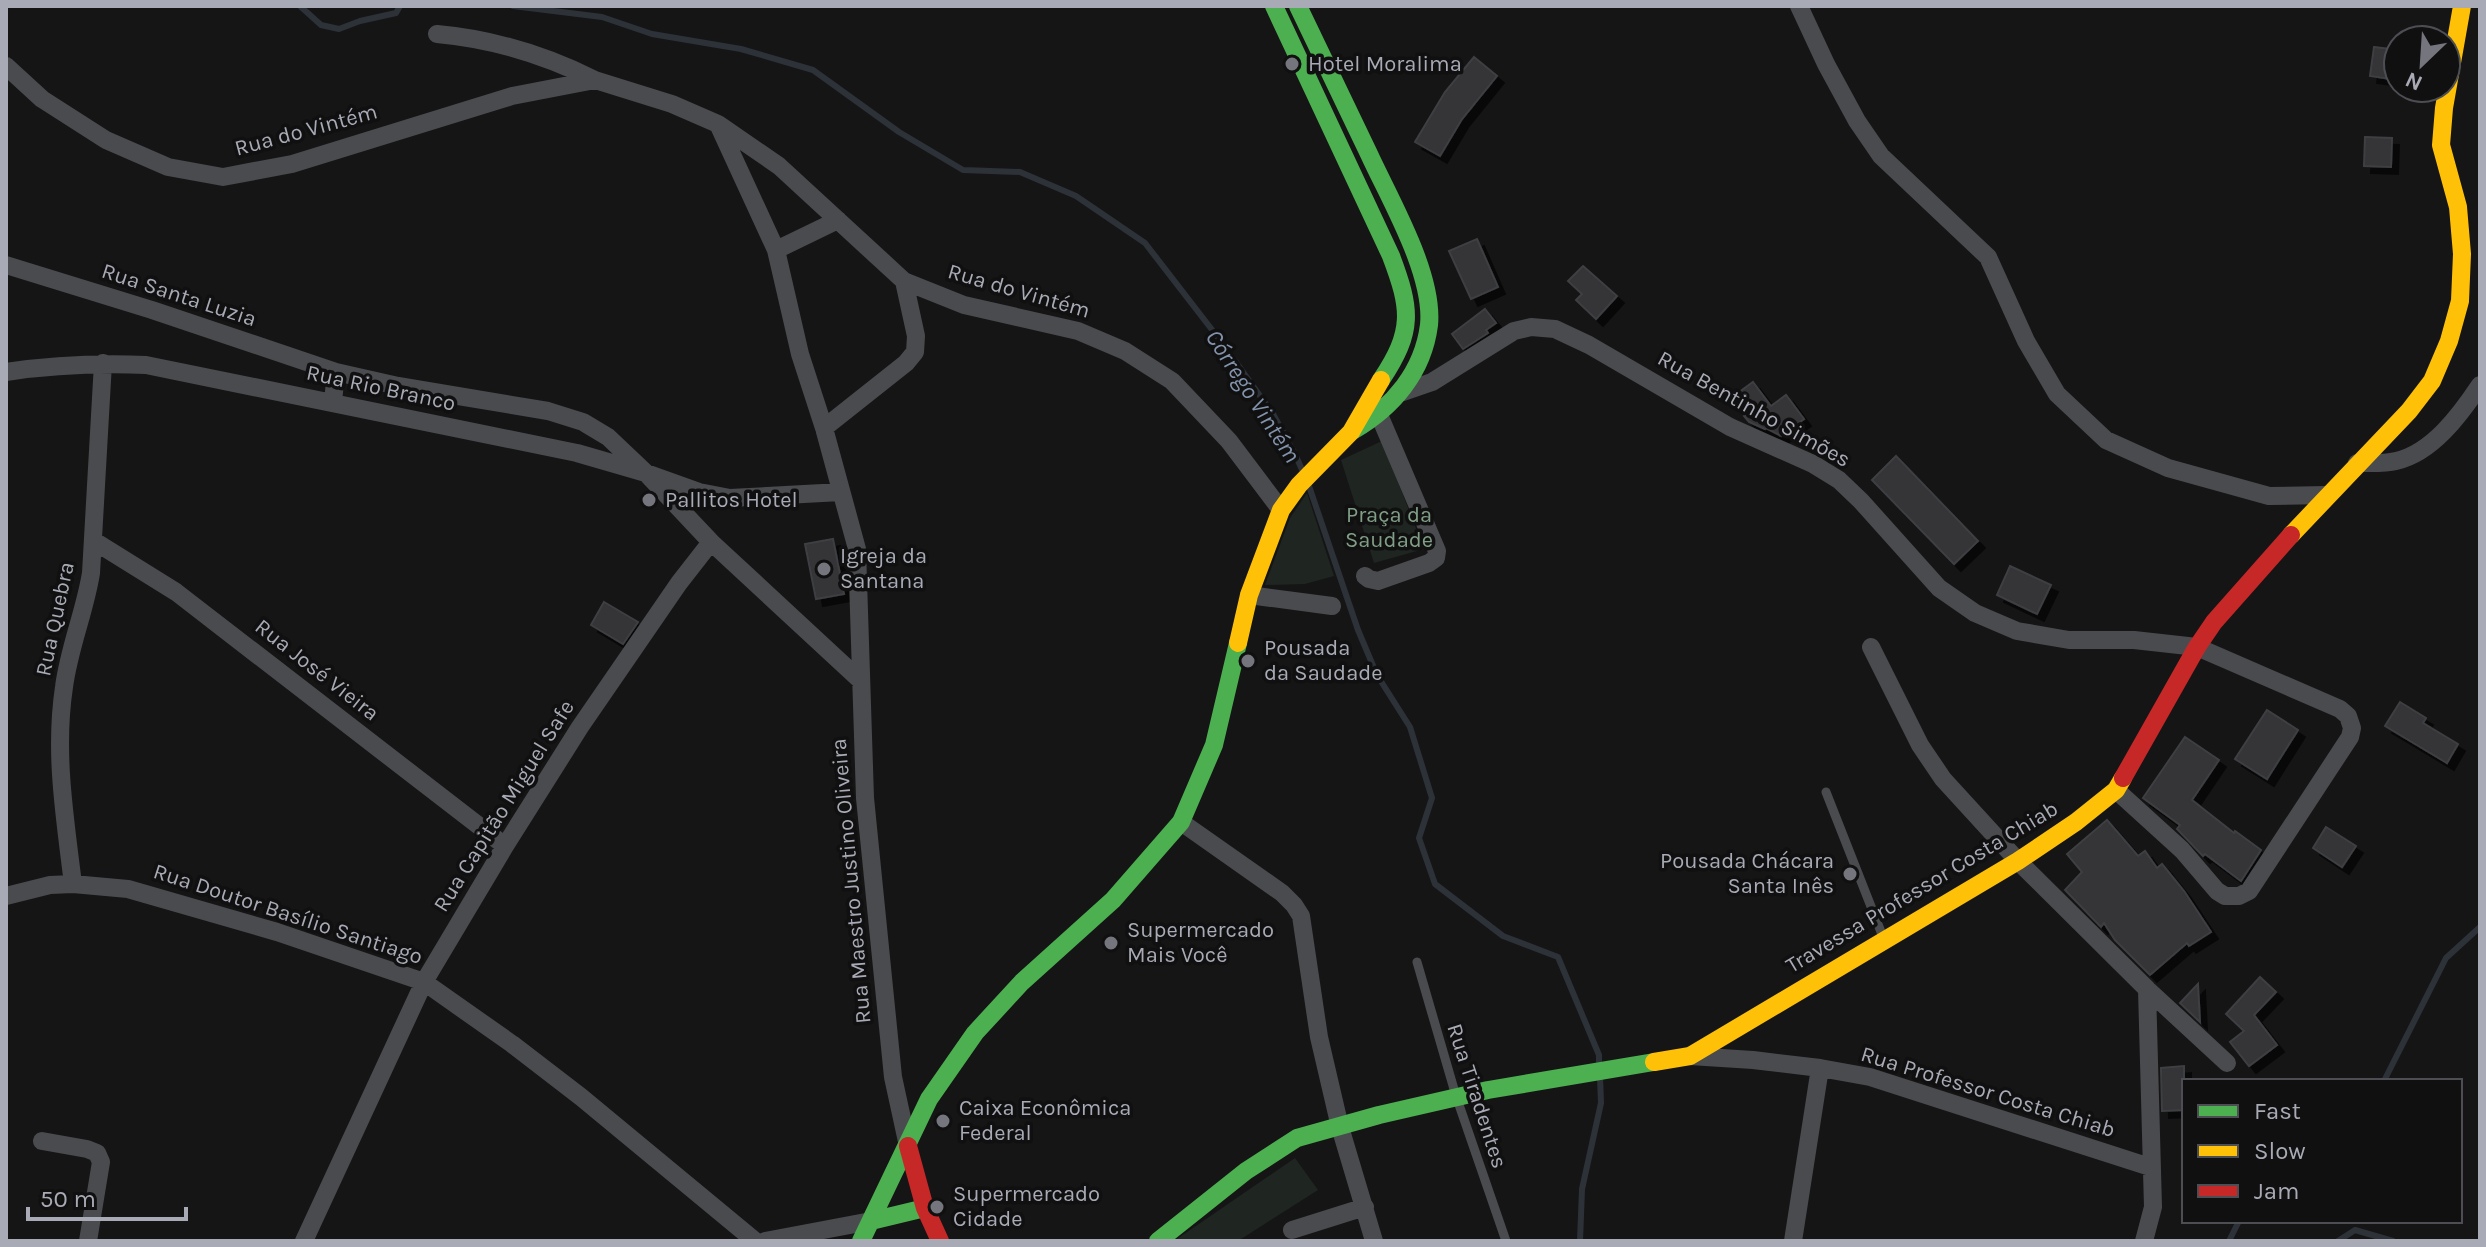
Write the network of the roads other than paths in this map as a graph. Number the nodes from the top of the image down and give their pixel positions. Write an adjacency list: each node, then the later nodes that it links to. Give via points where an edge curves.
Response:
1 (1274, 6): 18 (street, via 1404,291 1407,326 1396,358)
2 (1298, 6): 17 (street, via 1414,250 1425,285 1429,325 1418,366)
3 (1799, 6): 26 (street, via 1857,121 1881,156 1988,257 2057,394 2106,440 2168,468 2269,496)
4 (2462, 6): 23 (street, Travessa Professor Costa Chiab, via 2441,145 2458,207 2460,301 2432,381)
5 (437, 34): 7 (street, Rua do Vintém, via 504,45 557,61)
6 (6, 66): 7 (street, Rua do Vintém, via 42,99 106,140 168,167 223,177 292,164 512,96)
7 (595, 80): 8 (street, Rua do Vintém)
8 (718, 124): 9 (street, Rua do Vintém, via 779,166); 10 (street, Rua Maestro Justino Oliveira)
9 (838, 220): 10 (street); 12 (street, Rua do Vintém)
10 (776, 250): 21 (street, Rua Maestro Justino Oliveira)
11 (6, 265): 15 (street, Rua Santa Luzia)
12 (904, 281): 21 (street, via 915,352); 27 (street, Rua do Vintém, via 964,305 1078,331 1125,351 1172,381 1229,441)
13 (103, 363): 14 (street, Rua Rio Branco); 19 (street, Rua Rio Branco, via 146,365); 28 (street, Rua Quebra)
14 (6, 372)
15 (336, 372): 19 (street); 24 (street, Rua Santa Luzia, via 583,422 608,437)
16 (2480, 385): 23 (street, via 2425,448 2396,461)
17 (1403, 392): 20 (street); 34 (street, Rua Bentinho Simões, via 1432,382 1514,331 1555,329 1730,427 1839,480 1939,588 1975,613 2017,631 2069,640)
18 (1370, 397): 20 (street); 22 (street)
19 (333, 402): 24 (street, Rua Rio Branco, via 577,453)
20 (1380, 414): 22 (street); 30 (street, via 1437,551 1429,563 1378,581)
21 (824, 428): 25 (street, Rua Maestro Justino Oliveira)
22 (1351, 432): 27 (street)
23 (2357, 463): 26 (street, Travessa Professor Costa Chiab)
24 (646, 473): 25 (street, Rua Rio Branco, via 730,498); 29 (street, Rua Santa Luzia)
25 (841, 492): 35 (street, Rua Maestro Justino Oliveira, via 857,549)
26 (2327, 495): 34 (street, Travessa Professor Costa Chiab)
27 (1281, 510): 31 (street)
28 (94, 541): 39 (street, Rua José Vieira, via 176,592); 41 (street, Rua Quebra, via 87,599 64,685 59,743)
29 (711, 542): 35 (street, Rua Santa Luzia); 39 (street, Rua Capitão Miguel Safe, via 580,727)
30 (1365, 576)
31 (1249, 595): 32 (street); 38 (street, via 1214,745)
32 (1332, 606)
33 (1871, 647): 40 (street, via 1943,779)
34 (2197, 647): 36 (street, Travessa Professor Costa Chiab); 36 (street, Rua Bentinho Simões, via 2340,709 2348,716 2350,737 2249,891 2239,896 2217,891 2182,850)
35 (860, 680): 53 (street, Rua Maestro Justino Oliveira, via 865,798 893,1077)
36 (2116, 790): 40 (street, Travessa Professor Costa Chiab)
37 (1826, 792): 43 (lane)
38 (1181, 822): 51 (street, via 1282,893 1301,916 1319,1037); 53 (street, via 1113,900 1022,982 975,1033 929,1099)
39 (505, 846): 45 (street, Rua Capitão Miguel Safe)
40 (2018, 861): 43 (street, Travessa Professor Costa Chiab); 46 (street)
41 (73, 884): 42 (street, Rua Doutor Basílio Santiago); 45 (street, Rua Doutor Basílio Santiago, via 128,889)
42 (6, 896)
43 (1885, 941): 47 (street, Travessa Professor Costa Chiab)
44 (1417, 962): 50 (lane, Rua Tiradentes)
45 (424, 982): 60 (street, Rua Capitão Miguel Safe); 61 (street, Rua Doutor Basílio Santiago, via 581,1097)
46 (2147, 989): 48 (street); 54 (street, Rua Professor Costa Chiab)
47 (1690, 1056): 49 (street, Rua Professor Costa Chiab); 50 (street, Rua Professor Costa Chiab)
48 (2227, 1063)
49 (1820, 1068): 54 (street, Rua Professor Costa Chiab, via 1870,1077); 68 (street)
50 (1456, 1096): 51 (street, Rua Professor Costa Chiab); 67 (lane, Rua Tiradentes)
51 (1340, 1127): 55 (street); 65 (street, Rua Professor Costa Chiab, via 1297,1138)
52 (42, 1141): 59 (street, via 97,1153 101,1162)
53 (908, 1146): 56 (street); 57 (street)
54 (2150, 1167): 69 (street, via 2153,1207)
55 (1365, 1207): 58 (street); 66 (street)
56 (925, 1208): 57 (street); 64 (street)
57 (871, 1221): 62 (street); 63 (street)
58 (1292, 1230)
59 (88, 1241)
60 (304, 1241)
61 (755, 1241)
62 (765, 1241)
63 (861, 1241)
64 (940, 1241)
65 (1158, 1241)
66 (1374, 1241)
67 (1506, 1241)
68 (1793, 1241)
69 (2144, 1241)

